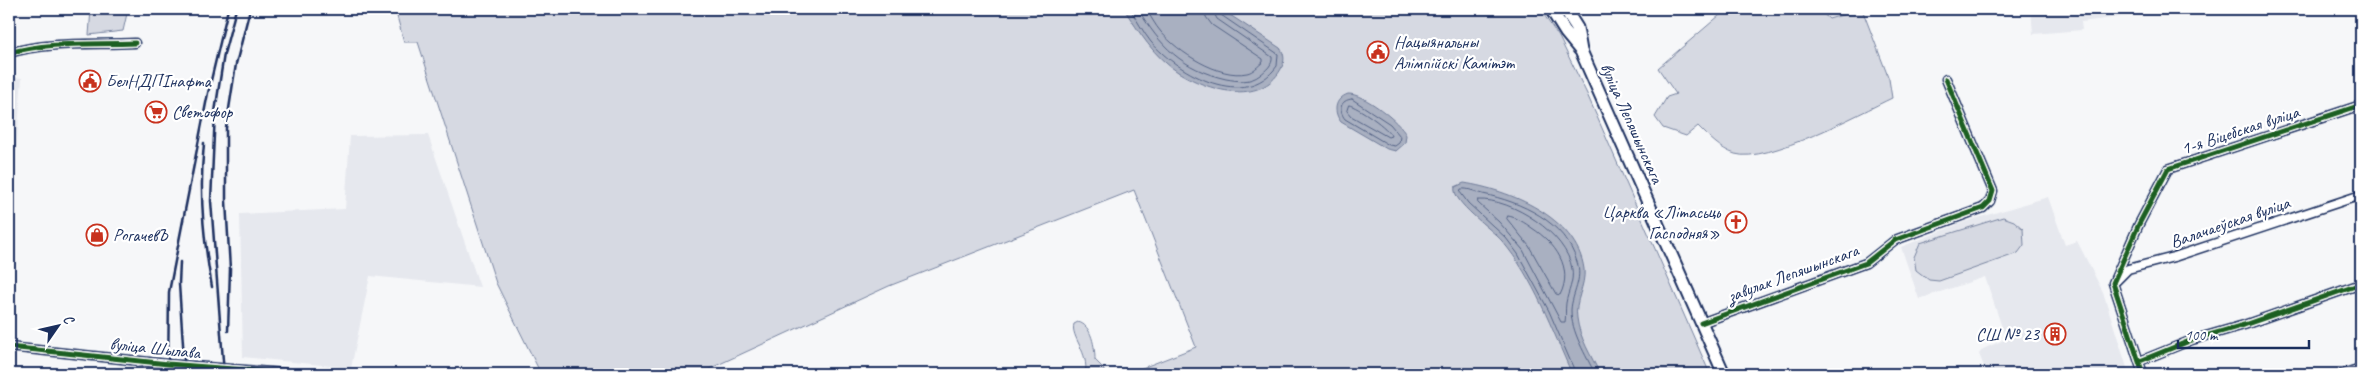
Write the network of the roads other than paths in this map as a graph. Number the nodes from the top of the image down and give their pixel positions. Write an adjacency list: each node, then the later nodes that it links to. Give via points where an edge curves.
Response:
1 (1552, 9): 4 (main road, вуліца Лепяшынскага, via 1566,34)
2 (1565, 9): 4 (main road, вуліца Лепяшынскага, via 1576,28)
3 (136, 43): 5 (street, via 22,49)
4 (1581, 51): 11 (main road, вуліца Лепяшынскага)
5 (9, 53)
6 (1946, 79): 11 (street, завулак Лепяшынскага, via 1993,192 1983,208 1895,240 1866,263)
7 (2361, 105): 9 (street, 1-я Віцебская вуліца, via 2168,169)
8 (2361, 195): 9 (street, Валачаеўская вуліца, via 2128,269)
9 (2113, 283): 13 (street)
10 (2361, 284): 13 (street, via 2192,340)
11 (1701, 322): 16 (main road, вуліца Лепяшынскага)
12 (9, 347): 15 (street, вуліца Шылава)
13 (2140, 361): 17 (street)
14 (2361, 368): 18 (street)
15 (298, 374)
16 (1724, 374)
17 (2143, 374)
18 (2342, 374)

